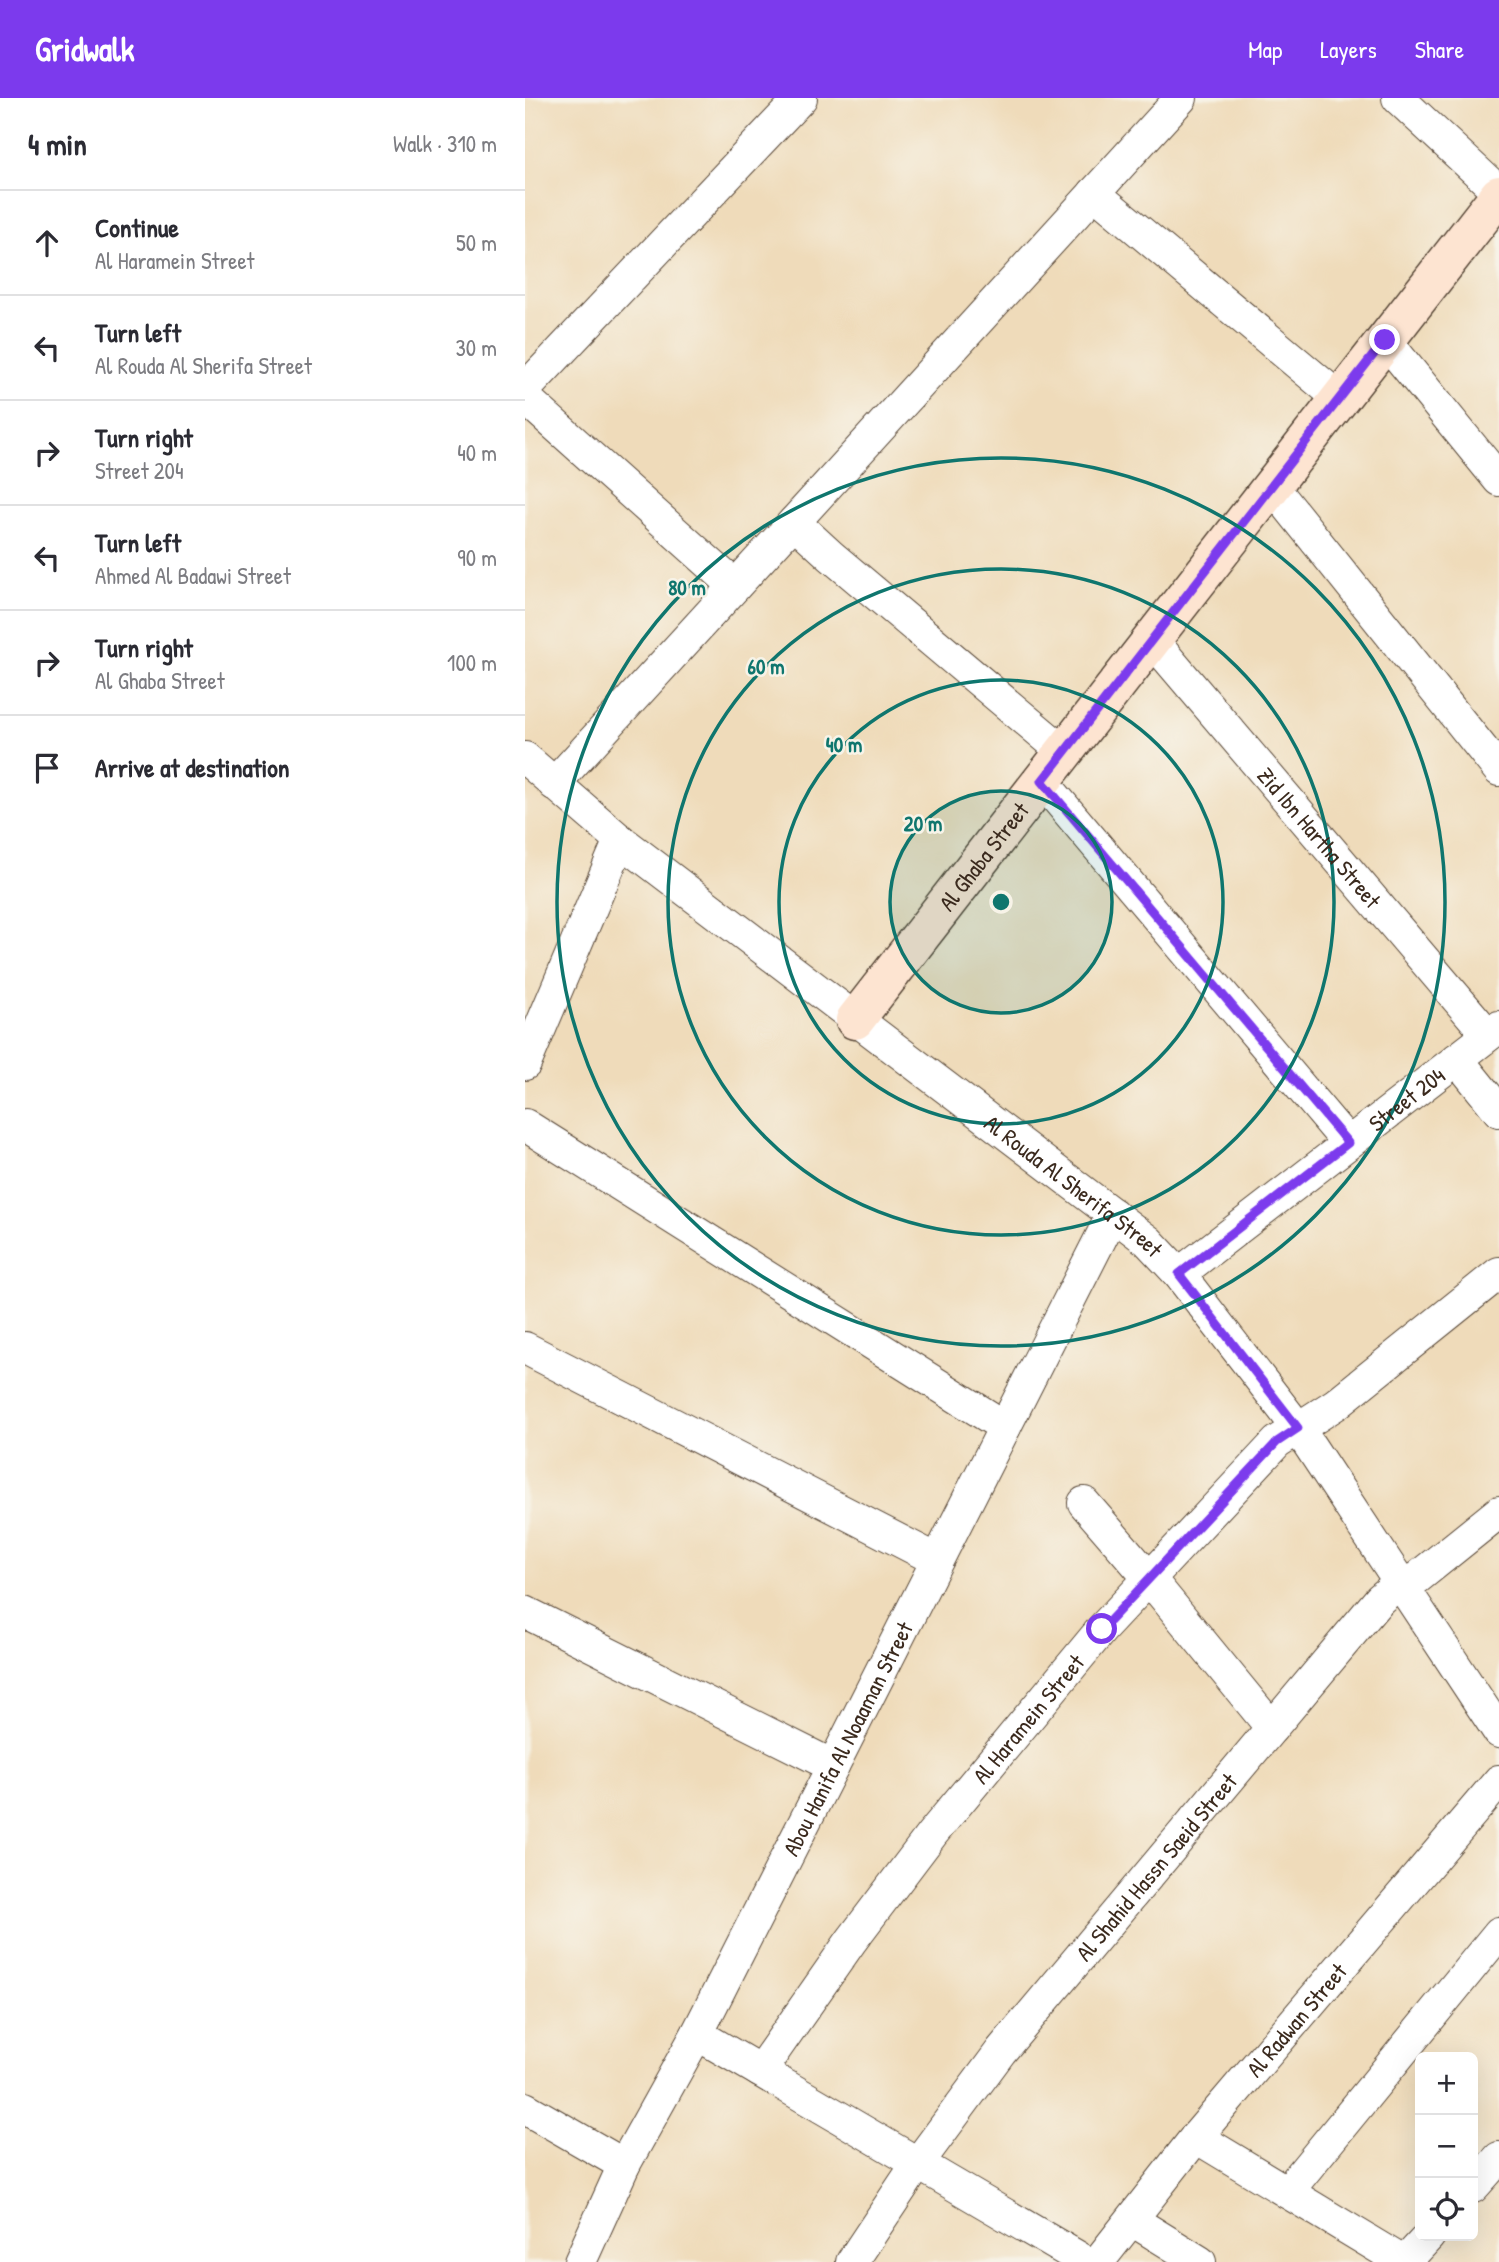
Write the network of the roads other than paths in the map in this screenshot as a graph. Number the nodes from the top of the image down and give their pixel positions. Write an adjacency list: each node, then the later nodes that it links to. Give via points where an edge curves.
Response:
1 (801, 98): 7 (street)
2 (1181, 98): 4 (street)
3 (1398, 98): 5 (street)
4 (1094, 193): 9 (street); 12 (street)
5 (1499, 193): 6 (street, Al Ghaba Street)
6 (1385, 340): 9 (street, Al Ghaba Street); 10 (street)
7 (525, 389)
8 (525, 398): 13 (street)
9 (1340, 399): 11 (street, Al Ghaba Street)
10 (1499, 480)
11 (1272, 486): 14 (street, Al Ghaba Street); 17 (street)
12 (794, 522): 13 (street); 16 (street)
13 (735, 586): 18 (street)
14 (1152, 640): 16 (street, Al Ghaba Street); 21 (street, Zid Ibn Hartha Street)
15 (525, 758): 18 (street, Al Rouda Al Sherifa Street)
16 (1053, 767): 20 (street, Al Ghaba Street); 26 (street)
17 (1499, 770)
18 (554, 784): 19 (street, Al Rouda Al Sherifa Street)
19 (620, 840): 20 (street, Al Rouda Al Sherifa Street); 23 (street)
20 (855, 1020): 27 (street, Al Rouda Al Sherifa Street)
21 (1494, 1031): 22 (street, Street 204)
22 (1457, 1059): 24 (street); 26 (street, Street 204)
23 (525, 1063)
24 (1499, 1111)
25 (525, 1125): 31 (street)
26 (1348, 1143): 29 (street, Street 204)
27 (1113, 1214): 29 (street, Al Rouda Al Sherifa Street, via 1148,1241); 31 (street, Abou Hanifa Al Noaaman Street)
28 (1499, 1273): 32 (street, Al Haramein Street, via 1336,1404)
29 (1179, 1274): 32 (street, Al Rouda Al Sherifa Street)
30 (525, 1348): 35 (street)
31 (1005, 1427): 35 (street, Abou Hanifa Al Noaaman Street)
32 (1298, 1428): 36 (street, Al Haramein Street, via 1277,1442); 37 (street, Al Rouda Al Sherifa Street)
33 (1084, 1503): 36 (street)
34 (1499, 1512): 37 (street, Al Shahid Hassn Saeid Street, via 1417,1578)
35 (937, 1560): 41 (street, Abou Hanifa Al Noaaman Street)
36 (1149, 1578): 39 (street); 45 (street, Al Haramein Street, via 932,1834)
37 (1401, 1584): 39 (street, Al Shahid Hassn Saeid Street, via 1380,1599); 40 (street, Al Rouda Al Sherifa Street)
38 (525, 1612): 41 (street)
39 (1272, 1728): 49 (street, Al Shahid Hassn Saeid Street, via 1001,2050)
40 (1499, 1732)
41 (833, 1766): 44 (street, Abou Hanifa Al Noaaman Street)
42 (1499, 1781): 47 (street, Al Radwan Street)
43 (1499, 1933): 52 (street)
44 (697, 2034): 45 (street); 50 (street, Abou Hanifa Al Noaaman Street)
45 (760, 2071): 49 (street)
46 (525, 2108): 50 (street)
47 (1196, 2137): 52 (street); 53 (street, Al Radwan Street)
48 (1499, 2158): 51 (street)
49 (918, 2163): 56 (street, Al Shahid Hassn Saeid Street); 57 (street)
50 (624, 2165): 55 (street, Abou Hanifa Al Noaaman Street)
51 (1478, 2181)
52 (1287, 2192): 60 (street)
53 (1132, 2220): 58 (street, Al Radwan Street); 59 (street)
54 (1424, 2241): 60 (street)
55 (580, 2262)
56 (852, 2262)
57 (1086, 2262)
58 (1098, 2262)
59 (1200, 2262)
60 (1404, 2262)

